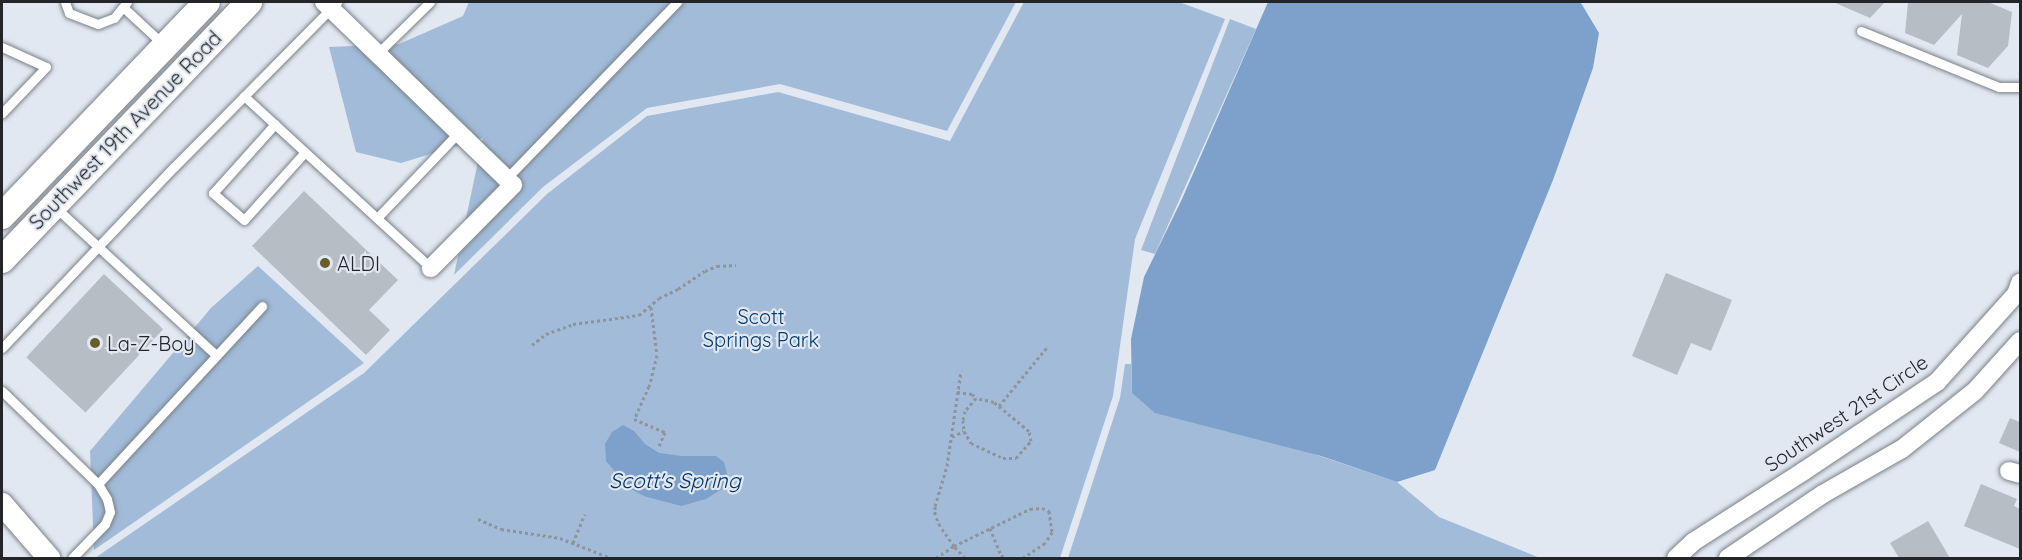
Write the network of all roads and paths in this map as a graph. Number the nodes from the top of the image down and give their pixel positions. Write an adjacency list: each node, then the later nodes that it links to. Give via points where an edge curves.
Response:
1 (65, 2): 7 (lane, via 69,13 98,24 114,18)
2 (207, 2): 9 (main road, Southwest 19th Avenue Road)
3 (249, 2): 19 (main road, Southwest 19th Avenue Road)
4 (430, 2): 11 (lane)
5 (677, 2): 18 (lane)
6 (330, 4): 11 (street); 13 (lane)
7 (125, 5): 9 (lane)
8 (1861, 31): 12 (lane, via 1999,87)
9 (165, 46): 20 (main road, Southwest 19th Avenue Road)
10 (2, 48): 14 (lane, via 46,67)
11 (377, 54): 16 (street)
12 (2020, 87)
13 (244, 96): 15 (lane); 22 (lane)
14 (2, 113)
15 (275, 124): 17 (lane); 17 (lane, via 213,193 244,220)
16 (459, 132): 18 (street); 21 (lane)
17 (305, 152): 21 (lane)
18 (507, 178): 25 (street, via 513,185)
19 (53, 205): 22 (lane); 23 (main road, Southwest 19th Avenue Road)
20 (2, 216)
21 (377, 218): 25 (lane)
22 (99, 247): 32 (lane); 33 (lane)
23 (2, 260)
24 (736, 265): 28 (path, via 710,268 658,298)
25 (431, 268)
26 (2019, 292): 56 (street, Southwest 21st Circle, via 1937,382 1693,542)
27 (262, 306): 33 (lane)
28 (651, 307): 30 (path, via 639,315 573,324 546,334); 41 (path, via 657,355 650,386 634,419 665,432)
29 (2020, 341): 57 (street, via 1975,391 1902,449 1823,494)
30 (532, 345)
31 (1048, 346): 38 (path)
32 (2, 348)
33 (216, 356): 42 (lane)
34 (962, 371): 36 (path)
35 (2, 392): 42 (lane)
36 (957, 392): 37 (path); 40 (path)
37 (976, 398): 38 (path, via 986,398); 39 (path, via 965,411)
38 (999, 406): 39 (path, via 1031,436 1016,458 1003,458 981,449 971,443)
39 (964, 431): 40 (path)
40 (952, 437): 48 (path, via 935,515)
41 (659, 446)
42 (98, 484): 50 (lane, via 110,512 105,524)
43 (2, 504): 49 (street)
44 (585, 514): 47 (path)
45 (478, 519): 47 (path, via 501,529)
46 (990, 528): 48 (path); 54 (path); 55 (path, via 1030,509 1049,511 1052,532 1045,543)
47 (573, 543): 51 (path)
48 (954, 546): 52 (path); 53 (path)
49 (49, 558)
50 (72, 558)
51 (611, 558)
52 (936, 558)
53 (965, 558)
54 (1005, 558)
55 (1023, 558)
56 (1676, 558)
57 (1728, 558)

